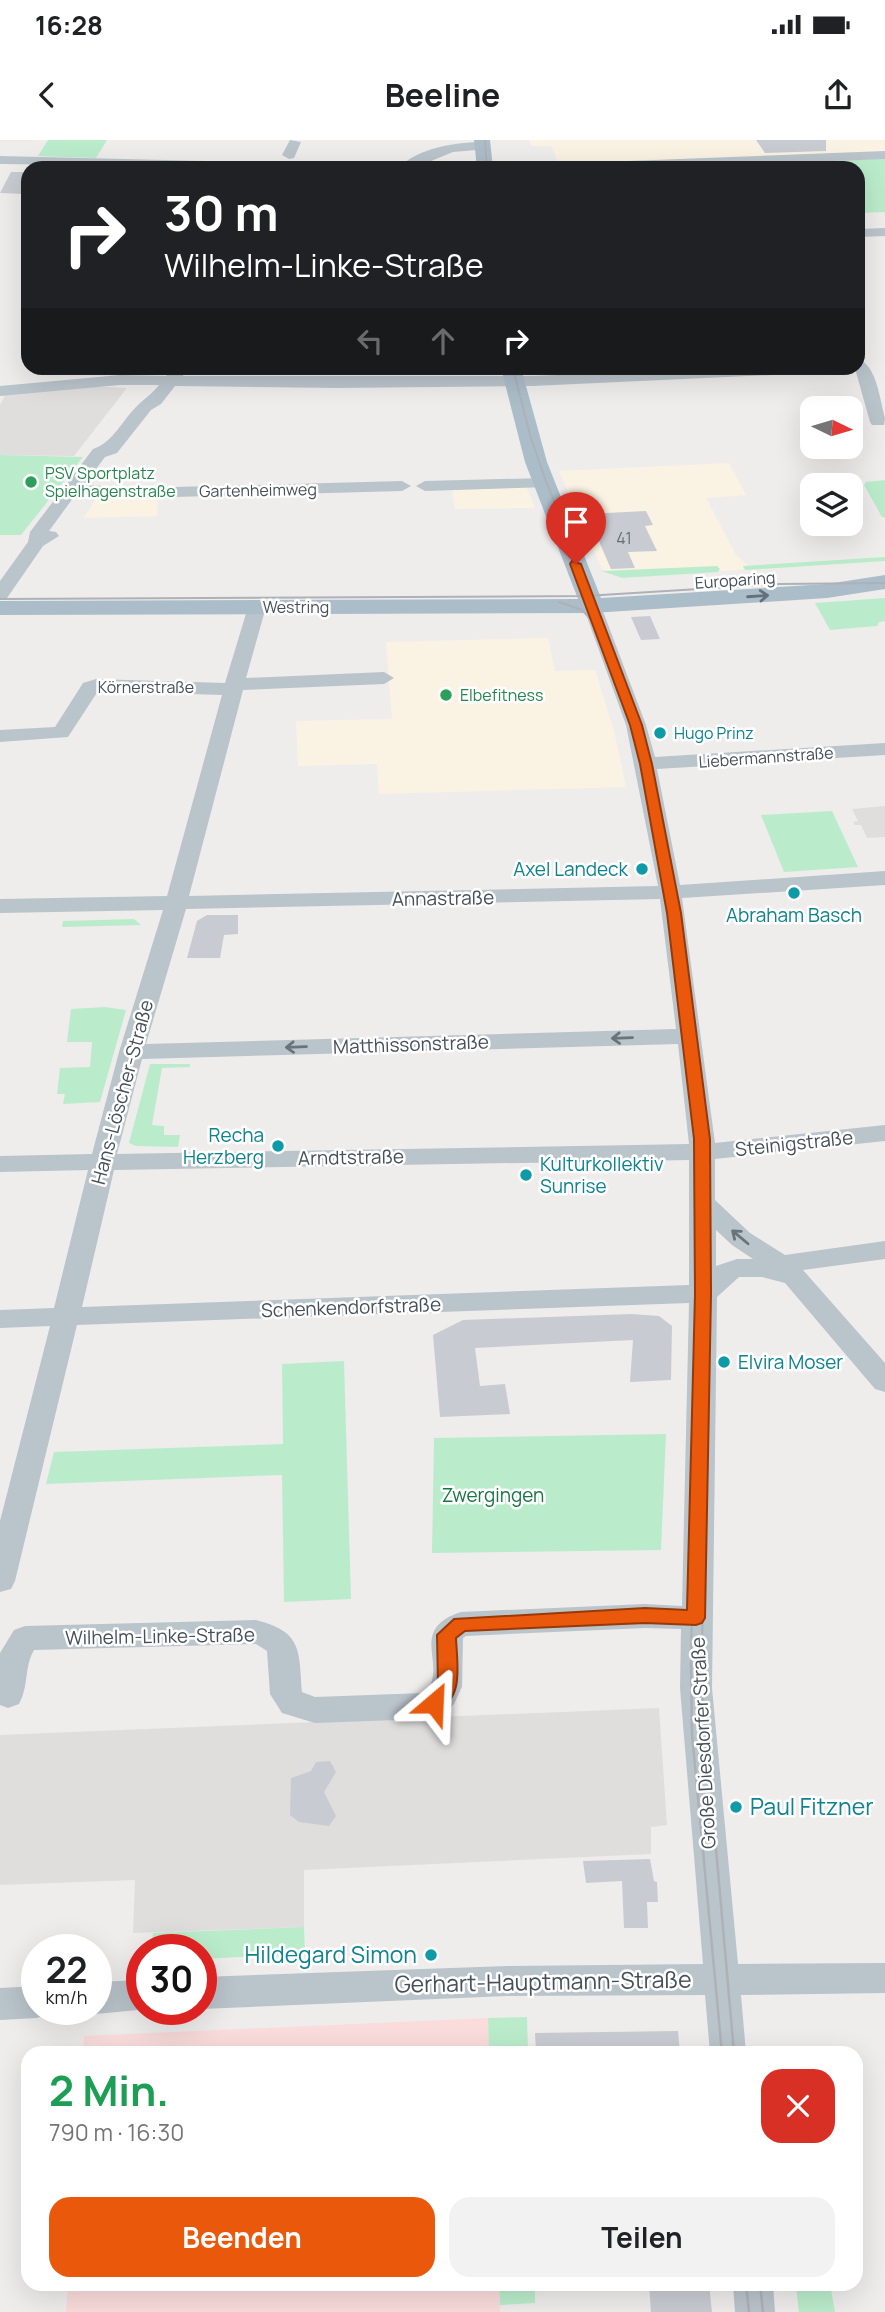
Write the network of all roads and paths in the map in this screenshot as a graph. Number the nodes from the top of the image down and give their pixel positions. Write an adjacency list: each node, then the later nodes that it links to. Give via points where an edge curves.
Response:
1 (295, 142): 6 (street)
2 (483, 143): 7 (street); 8 (main road)
3 (885, 155): 9 (street)
4 (3, 156): 5 (street)
5 (47, 161)
6 (287, 161)
7 (417, 161)
8 (484, 161)
9 (730, 161)
10 (885, 232): 11 (street)
11 (865, 233)
12 (150, 375): 18 (street)
13 (168, 375): 23 (street, via 155,401 111,449 116,455)
14 (203, 375): 15 (street, via 338,383)
15 (493, 375)
16 (512, 375): 20 (main road, Große Diesdorfer Straße)
17 (865, 375): 19 (street)
18 (0, 391)
19 (878, 422)
20 (544, 483): 22 (street); 27 (main road, Große Diesdorfer Straße)
21 (402, 486): 23 (street, Gartenheimweg, via 138,493)
22 (425, 486)
23 (80, 490): 26 (street, via 59,527 37,542)
24 (885, 570): 27 (main road, Europaring)
25 (885, 582): 27 (main road, Europaring, one-way to 25, via 827,591)
26 (0, 593): 27 (main road, Westring)
27 (589, 597): 28 (main road, Westring); 34 (street, Große Diesdorfer Straße)
28 (257, 607): 29 (main road, Westring); 31 (street, Hans-Löscher-Straße)
29 (0, 608)
30 (384, 678): 31 (street)
31 (235, 686): 32 (street, Körnerstraße, via 96,685 90,687 62,732); 37 (street, Hans-Löscher-Straße)
32 (0, 736)
33 (885, 750): 34 (street, Liebermannstraße)
34 (646, 764): 36 (street, Große Diesdorfer Straße)
35 (885, 878): 36 (street, Annastraße)
36 (670, 893): 37 (street, Annastraße); 39 (street, Große Diesdorfer Straße)
37 (176, 903): 38 (street, Annastraße); 40 (street, Hans-Löscher-Straße)
38 (0, 906)
39 (690, 1036): 40 (street, Matthissonstraße, one-way to 40); 42 (street, Große Diesdorfer Straße)
40 (131, 1052): 43 (street, Hans-Löscher-Straße)
41 (885, 1133): 42 (street, Steinigstraße)
42 (702, 1152): 43 (street, Arndtstraße); 45 (street, Große Diesdorfer Straße)
43 (101, 1161): 44 (street, Arndtstraße); 50 (street, Hans-Löscher-Straße)
44 (0, 1164)
45 (703, 1203): 47 (street, one-way to 45, via 741,1239); 49 (street, Große Diesdorfer Straße)
46 (885, 1250): 47 (street)
47 (781, 1264): 48 (street)
48 (802, 1284): 49 (street, via 779,1273 741,1268 725,1271); 52 (street)
49 (703, 1294): 50 (street, Schenkendorfstraße); 54 (street, Große Diesdorfer Straße)
50 (66, 1317): 51 (street, Schenkendorfstraße); 53 (street, Hans-Löscher-Straße)
51 (0, 1319)
52 (885, 1382)
53 (0, 1581)
54 (696, 1618): 55 (street, Wilhelm-Linke-Straße, via 461,1624 447,1635 447,1689 434,1703 424,1706 299,1707 286,1694 281,1644 256,1632 25,1638 11,1662); 57 (street, Große Diesdorfer Straße, via 699,1734)
55 (8, 1695)
56 (885, 1978): 57 (street, Gerhart-Hauptmann-Straße)
57 (720, 1979): 58 (street, Gerhart-Hauptmann-Straße, via 507,1981); 61 (street, Große Diesdorfer Straße)
58 (217, 1992)
59 (21, 2003): 60 (street)
60 (0, 2004)
61 (727, 2046)
62 (754, 2291): 63 (street)
63 (755, 2312)

